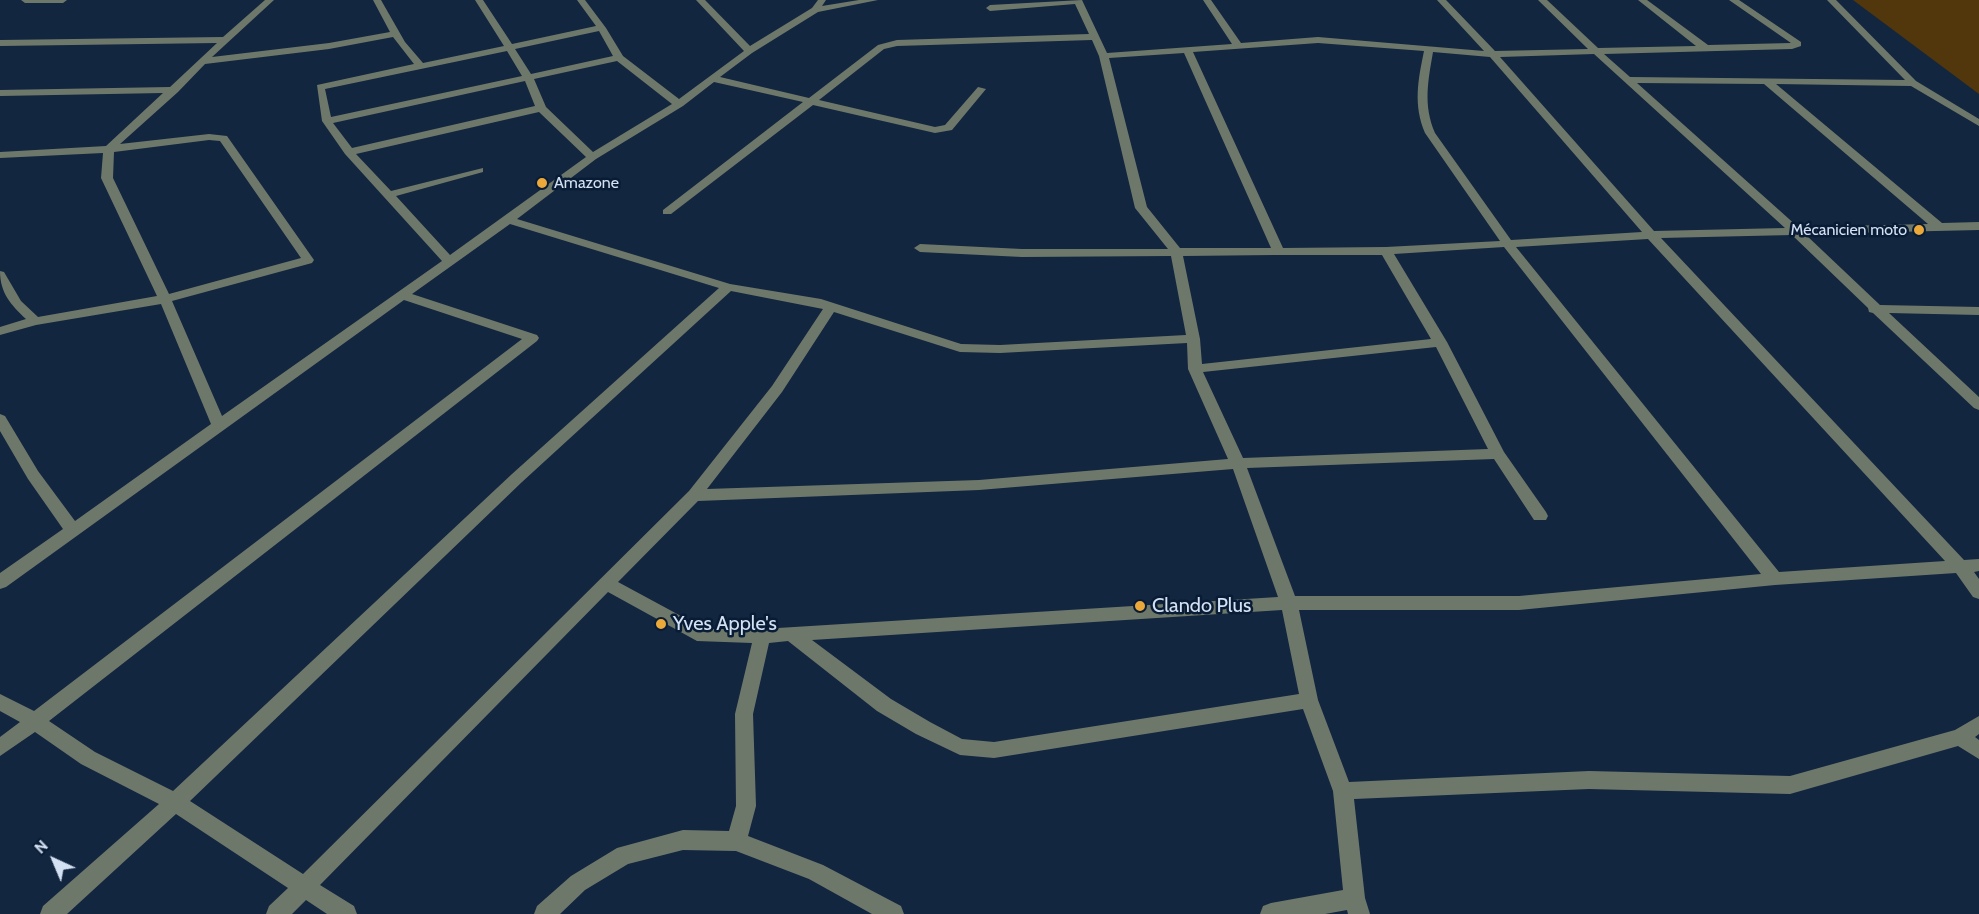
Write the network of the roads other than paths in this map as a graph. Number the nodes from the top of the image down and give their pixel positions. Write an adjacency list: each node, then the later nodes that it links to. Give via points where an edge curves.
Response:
1 (25, 0): 2 (street)
2 (63, 0)
3 (270, 0): 21 (street)
4 (377, 0): 19 (street)
5 (478, 0): 24 (street)
6 (581, 0): 18 (street)
7 (700, 0): 28 (street)
8 (874, 0): 16 (street)
9 (1207, 0): 23 (street)
10 (1441, 0): 30 (street)
11 (1542, 0): 29 (street)
12 (1642, 0): 25 (street)
13 (1733, 0): 25 (street, via 1798,44)
14 (1831, 0): 39 (street)
15 (1078, 1): 17 (street); 20 (street)
16 (818, 5): 28 (street)
17 (990, 8)
18 (602, 28): 24 (street); 32 (street)
19 (396, 34): 33 (street); 34 (street)
20 (1096, 37): 31 (street); 43 (street, via 897,43 881,47)
21 (223, 40): 22 (street); 33 (street)
22 (0, 43)
23 (1238, 45): 26 (street); 27 (street, via 1318,40)
24 (510, 47): 34 (street); 35 (street)
25 (1705, 48): 29 (street)
26 (1187, 50): 31 (street); 64 (street)
27 (1429, 50): 30 (street); 60 (street, via 1421,115 1430,134)
28 (749, 51): 36 (street)
29 (1595, 52): 30 (street); 37 (street)
30 (1493, 54): 59 (street)
31 (1104, 56): 63 (street, via 1141,208)
32 (619, 58): 35 (street); 44 (street)
33 (205, 61): 41 (street)
34 (420, 65): 46 (street, via 320,87)
35 (528, 77): 45 (street); 46 (street)
36 (715, 79): 43 (street); 44 (street)
37 (1630, 81): 38 (street); 58 (street)
38 (1766, 81): 39 (street); 56 (street)
39 (1913, 83): 47 (street)
40 (981, 89): 43 (street, via 948,128 935,130)
41 (175, 90): 42 (street); 48 (street)
42 (0, 93)
43 (809, 101): 54 (street)
44 (678, 104): 51 (street)
45 (541, 108): 49 (street); 51 (street)
46 (327, 121): 49 (street)
47 (1979, 123)
48 (109, 149): 50 (street); 69 (street, via 107,178); 69 (street, via 223,138 308,260)
49 (349, 152): 53 (street)
50 (0, 155)
51 (592, 157): 55 (street)
52 (479, 170): 53 (street)
53 (387, 195): 65 (street)
54 (668, 212)
55 (508, 220): 65 (street); 67 (street)
56 (1938, 226): 57 (street); 58 (street)
57 (1979, 226)
58 (1795, 230): 59 (street); 71 (street)
59 (1651, 235): 60 (street); 87 (street)
60 (1508, 244): 62 (street); 88 (street)
61 (920, 248): 63 (street, via 1022,253)
62 (1386, 250): 64 (street); 76 (street)
63 (1176, 251): 64 (street); 75 (street)
64 (1279, 253)
65 (448, 261): 68 (street)
66 (0, 275): 73 (street, via 16,303)
67 (728, 287): 70 (street); 103 (street, via 517,478)
68 (401, 295): 80 (street); 97 (street, via 532,338)
69 (165, 299): 73 (street); 80 (street)
70 (831, 307): 75 (street, via 960,348 980,350); 83 (street, via 777,389)
71 (1874, 309): 72 (street); 78 (street)
72 (1979, 311)
73 (35, 321): 74 (street)
74 (0, 331)
75 (1193, 339): 77 (street)
76 (1440, 342): 77 (street); 81 (street)
77 (1195, 369): 82 (street)
78 (1979, 405)
79 (0, 419): 85 (street, via 33,475)
80 (219, 426): 85 (street)
81 (1498, 454): 82 (street); 84 (street)
82 (1238, 463): 83 (street, via 979,485); 92 (street)
83 (694, 495): 90 (street)
84 (1540, 516)
85 (72, 529): 89 (street)
86 (1979, 565): 87 (street)
87 (1962, 567): 88 (street); 91 (street)
88 (1775, 579): 92 (street, via 1519,603)
89 (0, 582)
90 (607, 585): 94 (street, via 703,636); 105 (street)
91 (1979, 591)
92 (1288, 603): 93 (street); 95 (street)
93 (790, 634): 94 (street); 95 (street, via 884,705 960,747 994,750)
94 (762, 636): 104 (street, via 744,714 746,806)
95 (1309, 700): 102 (street)
96 (0, 702): 97 (street)
97 (35, 721): 100 (street); 103 (street, via 88,758)
98 (1979, 724): 99 (street)
99 (1960, 737): 101 (street); 102 (street, via 1790,785 1589,780)
100 (0, 748)
101 (1979, 751)
102 (1343, 791): 106 (street)
103 (175, 802): 105 (street); 107 (street)
104 (736, 841): 110 (street, via 683,840 624,855 578,883); 111 (street, via 816,872)
105 (302, 887): 108 (street); 109 (street)
106 (1356, 906): 112 (street)
107 (51, 914)
108 (277, 914)
109 (346, 914)
110 (545, 914)
111 (893, 914)
112 (1271, 914)

